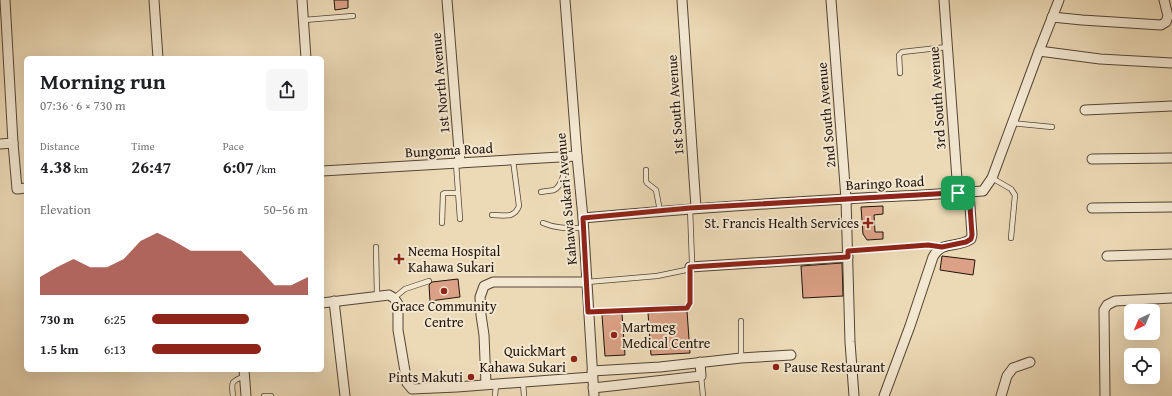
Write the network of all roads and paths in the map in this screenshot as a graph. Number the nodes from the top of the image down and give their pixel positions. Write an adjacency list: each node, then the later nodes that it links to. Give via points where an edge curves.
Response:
1 (5, 0): 24 (street)
2 (154, 0): 16 (street)
3 (302, 0): 13 (street)
4 (447, 0): 30 (street, 1st North Avenue)
5 (565, 0): 26 (street, Kahawa Sukari Avenue)
6 (682, 0): 41 (street, 1st South Avenue)
7 (831, 0): 39 (street, 2nd South Avenue)
8 (944, 0): 14 (street, 3rd South Avenue)
9 (1059, 0): 12 (street, Baringo Road)
10 (1164, 0): 12 (street, via 1168,16 1166,22 1161,25)
11 (353, 16): 13 (lane)
12 (1052, 17): 15 (street, Baringo Road)
13 (304, 20): 17 (street)
14 (947, 47): 19 (lane, via 902,52 899,55); 38 (street, 3rd South Avenue)
15 (1038, 51): 18 (street, via 1100,59); 22 (street, Baringo Road)
16 (158, 56)
17 (306, 56)
18 (1172, 63)
19 (900, 73)
20 (1172, 106): 21 (street)
21 (1086, 110)
22 (1012, 123): 23 (lane); 33 (street, Baringo Road)
23 (1052, 127)
24 (13, 143): 25 (street); 34 (street)
25 (0, 144)
26 (573, 157): 29 (street, Bungoma Road); 35 (lane, via 558,188); 45 (street, Kahawa Sukari Avenue)
27 (1172, 158): 28 (street)
28 (1092, 159)
29 (514, 160): 30 (street, Bungoma Road); 44 (lane, via 519,206 513,215)
30 (458, 163): 32 (street, Bungoma Road); 37 (lane)
31 (646, 170): 43 (lane, via 646,181 656,190)
32 (324, 171)
33 (992, 178): 36 (street, Baringo Road, via 982,191); 50 (lane, via 1011,190 1015,196)
34 (22, 188)
35 (541, 192)
36 (969, 192): 38 (street, Baringo Road); 52 (street, via 971,239)
37 (458, 193): 46 (lane); 47 (lane, via 443,194)
38 (958, 193): 39 (street, Baringo Road)
39 (846, 199): 41 (street, Baringo Road); 53 (street, 2nd South Avenue)
40 (1172, 207): 42 (street)
41 (693, 208): 43 (street, Baringo Road); 56 (lane)
42 (1092, 208)
43 (660, 211): 45 (street, Baringo Road)
44 (492, 215)
45 (583, 218): 49 (street, Kahawa Sukari Avenue)
46 (460, 219)
47 (442, 223)
48 (543, 223): 49 (lane, via 559,228)
49 (584, 228): 58 (street, Kahawa Sukari Avenue)
50 (1011, 238)
51 (376, 247): 59 (lane)
52 (942, 247): 53 (lane, via 928,245); 85 (street, via 933,257)
53 (848, 254): 56 (street); 84 (street, 2nd South Avenue)
54 (1172, 254): 55 (street)
55 (1107, 256)
56 (690, 267): 58 (lane, via 657,276); 64 (lane, via 690,303 687,308)
57 (429, 281): 60 (lane, via 405,289)
58 (587, 282): 64 (street, Kahawa Sukari Avenue); 74 (street, via 493,282 484,286 480,296 481,315)
59 (378, 296): 60 (street, via 389,295); 62 (street)
60 (394, 298): 74 (street, via 398,304 398,330 407,383 412,389)
61 (1172, 298): 87 (street, via 1115,301 1107,305 1104,310)
62 (334, 301): 63 (street); 80 (street)
63 (324, 303)
64 (588, 312): 71 (street, Kahawa Sukari Avenue)
65 (741, 321): 67 (lane)
66 (791, 355): 67 (street)
67 (741, 358): 68 (street)
68 (700, 362): 71 (street); 72 (street)
69 (1030, 362): 86 (street, via 1013,368 1007,376)
70 (244, 373): 76 (lane, via 232,383); 77 (street)
71 (592, 374): 73 (street); 75 (street, Kahawa Sukari Avenue)
72 (701, 376): 75 (street); 83 (lane)
73 (523, 382): 74 (street); 82 (lane)
74 (491, 384): 81 (lane)
75 (594, 392)
76 (234, 396)
77 (246, 396)
78 (264, 396): 79 (lane)
79 (271, 396)
80 (345, 396)
81 (495, 396)
82 (524, 396)
83 (703, 396)
84 (854, 396)
85 (884, 396)
86 (1002, 396)
87 (1105, 396)

